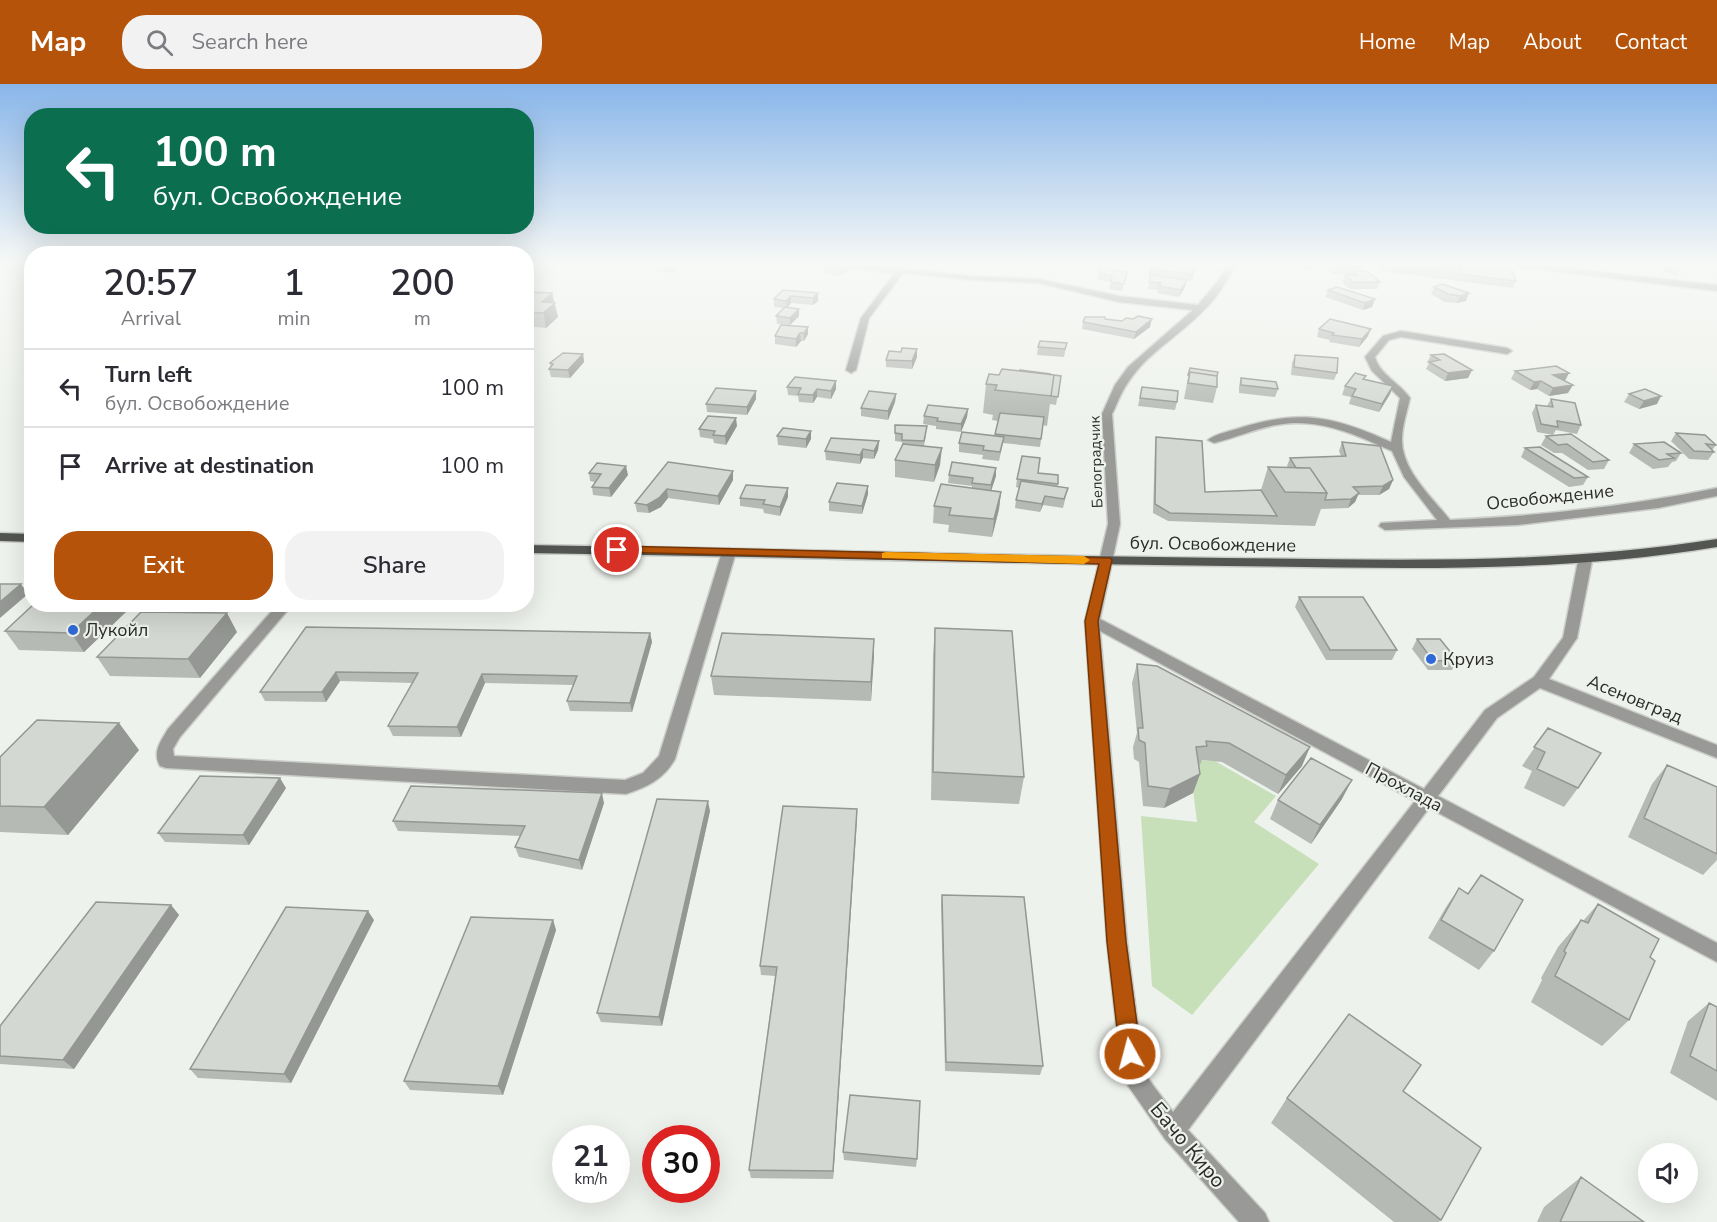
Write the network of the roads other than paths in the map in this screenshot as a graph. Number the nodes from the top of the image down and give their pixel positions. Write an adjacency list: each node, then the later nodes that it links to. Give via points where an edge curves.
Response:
1 (865, 318): 4 (street)
2 (1190, 318): 15 (street, Белоградчик, via 1130,370 1112,399 1107,414 1114,524)
3 (1508, 351): 6 (street, via 1415,335 1386,338 1370,360 1406,398 1397,430)
4 (851, 370)
5 (1214, 440): 6 (street, via 1283,421 1312,419)
6 (1397, 448): 8 (street, via 1405,468)
7 (1717, 492): 8 (street, Освобождение, via 1658,504 1517,521)
8 (1446, 523): 9 (street, Освобождение)
9 (1385, 526)
10 (0, 537): 11 (main road)
11 (24, 538)
12 (1717, 543): 16 (main road, бул. Освобождение)
13 (534, 549): 14 (main road, бул. Освобождение)
14 (729, 552): 15 (main road, бул. Освобождение); 17 (street, via 667,759 649,778 626,787 166,762 165,750 174,733)
15 (1106, 560): 16 (main road, бул. Освобождение, via 1479,565); 18 (street, Бачо Киро)
16 (1585, 561): 19 (street, via 1570,638)
17 (279, 612)
18 (1092, 621): 21 (street, Прохлада); 23 (street, Бачо Киро, via 1117,942 1133,1077)
19 (1539, 681): 20 (street, Асеновград); 21 (street, via 1491,714)
20 (1717, 752)
21 (1427, 800): 22 (street, Прохлада); 23 (street)
22 (1717, 953)
23 (1173, 1131): 24 (street, Бачо Киро)
24 (1256, 1222)

